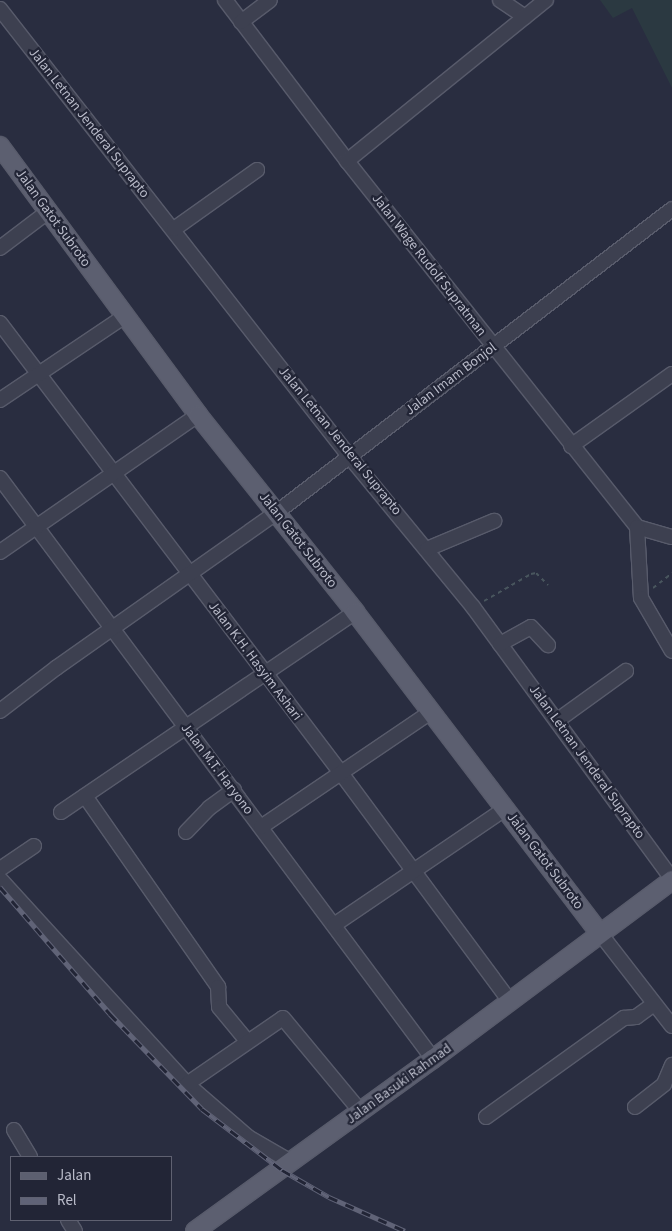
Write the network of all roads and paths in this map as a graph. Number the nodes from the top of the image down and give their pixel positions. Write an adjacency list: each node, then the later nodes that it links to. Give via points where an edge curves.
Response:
1 (225, 0): 7 (street, Jalan Wage Rudolf Supratman)
2 (270, 0): 7 (street)
3 (500, 0): 6 (street)
4 (546, 0): 6 (street)
5 (0, 9): 13 (street, Jalan Letnan Jenderal Suprapto)
6 (520, 21): 9 (street)
7 (241, 22): 9 (street, Jalan Wage Rudolf Supratman)
8 (0, 146): 12 (main road, Jalan Gatot Subroto)
9 (347, 161): 17 (street, Jalan Wage Rudolf Supratman)
10 (257, 170): 13 (street)
11 (672, 209): 17 (street, Jalan Imam Bonjol)
12 (49, 211): 14 (street); 15 (main road, Jalan Gatot Subroto)
13 (174, 230): 23 (street, Jalan Letnan Jenderal Suprapto)
14 (0, 248)
15 (124, 316): 18 (street); 21 (main road, Jalan Gatot Subroto)
16 (0, 323): 18 (street, Jalan K.H. Hasyim Ashari)
17 (493, 347): 22 (street, Jalan Wage Rudolf Supratman); 23 (street, Jalan Imam Bonjol)
18 (38, 373): 20 (street); 24 (street, Jalan K.H. Hasyim Ashari)
19 (672, 374): 22 (street)
20 (0, 400)
21 (198, 415): 24 (street); 26 (main road, Jalan Gatot Subroto)
22 (571, 446): 29 (street, Jalan Wage Rudolf Supratman)
23 (349, 456): 26 (street, Jalan Imam Bonjol); 31 (street, Jalan Letnan Jenderal Suprapto)
24 (112, 475): 28 (street); 34 (street, Jalan K.H. Hasyim Ashari)
25 (0, 478): 28 (street, Jalan M.T. Haryono)
26 (276, 513): 34 (street, Jalan Imam Bonjol); 38 (main road, Jalan Gatot Subroto)
27 (494, 521): 31 (street)
28 (37, 526): 32 (street); 39 (street, Jalan M.T. Haryono)
29 (637, 527): 30 (street); 36 (street)
30 (672, 537)
31 (427, 549): 37 (street, Jalan Letnan Jenderal Suprapto)
32 (0, 552)
33 (672, 572): 36 (path)
34 (189, 574): 39 (street, Jalan Imam Bonjol); 44 (street, Jalan K.H. Hasyim Ashari)
35 (548, 585): 37 (path, via 536,573 531,574)
36 (641, 598): 42 (street)
37 (473, 607): 40 (street, Jalan Letnan Jenderal Suprapto)
38 (355, 612): 44 (street); 46 (main road, Jalan Gatot Subroto)
39 (112, 628): 45 (street, Jalan Imam Bonjol); 48 (street, Jalan M.T. Haryono)
40 (500, 644): 41 (street, via 531,627); 47 (street, Jalan Letnan Jenderal Suprapto)
41 (548, 645)
42 (672, 651)
43 (626, 671): 47 (street)
44 (264, 675): 48 (street); 49 (street, Jalan K.H. Hasyim Ashari)
45 (0, 711)
46 (431, 712): 49 (street); 52 (main road, Jalan Gatot Subroto)
47 (558, 720): 60 (street, Jalan Letnan Jenderal Suprapto)
48 (185, 727): 50 (street, Jalan M.T. Haryono); 51 (street)
49 (341, 773): 54 (street); 58 (street, Jalan K.H. Hasyim Ashari)
50 (234, 790): 54 (street, Jalan M.T. Haryono); 55 (street, via 209,808)
51 (85, 796): 53 (street); 66 (street, via 197,954 218,987 219,1007)
52 (505, 809): 58 (street); 62 (main road, Jalan Gatot Subroto)
53 (61, 812)
54 (261, 827): 61 (street, Jalan M.T. Haryono)
55 (186, 832)
56 (34, 846): 57 (street)
57 (0, 869)
58 (412, 870): 61 (street); 63 (street, Jalan K.H. Hasyim Ashari)
59 (0, 879): 69 (street)
60 (672, 879): 62 (main road, Jalan Basuki Rahmad)
61 (334, 925): 67 (street, Jalan M.T. Haryono)
62 (599, 932): 63 (main road, Jalan Basuki Rahmad); 64 (street)
63 (508, 1000): 67 (main road, Jalan Basuki Rahmad)
64 (654, 1004): 65 (street); 72 (street, via 636,1017 624,1018)
65 (672, 1026)
66 (248, 1042): 69 (street); 71 (street, via 281,1019 286,1019)
67 (433, 1059): 71 (main road, Jalan Basuki Rahmad)
68 (672, 1065): 70 (street, via 664,1084)
69 (187, 1084): 75 (street, via 248,1137)
70 (635, 1106)
71 (361, 1112): 75 (main road, Jalan Basuki Rahmad)
72 (486, 1117)
73 (14, 1130): 74 (street)
74 (29, 1156)
75 (291, 1162): 76 (main road, Jalan Basuki Rahmad)
76 (195, 1231)

